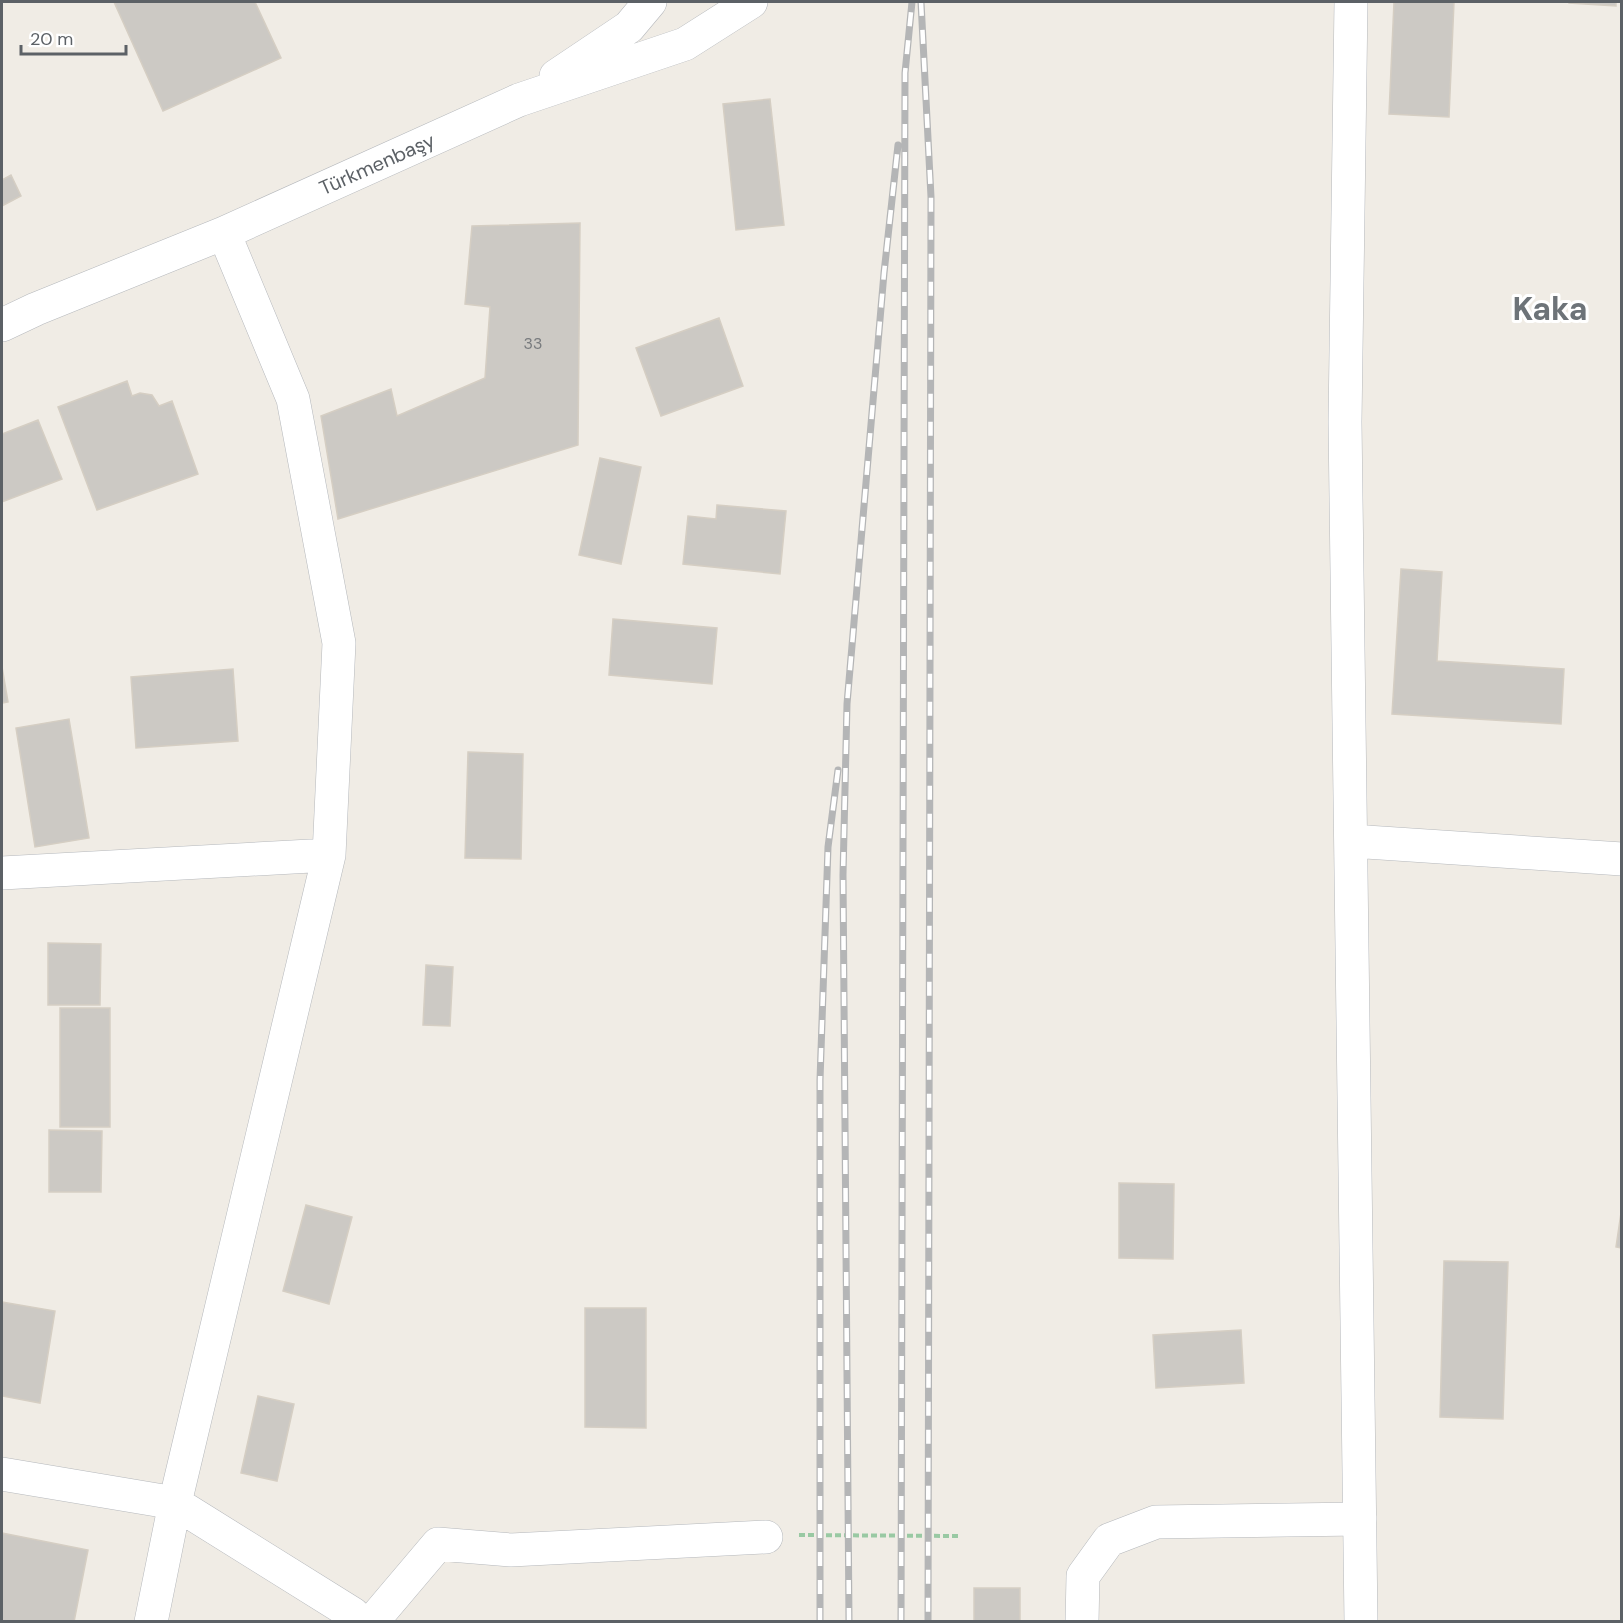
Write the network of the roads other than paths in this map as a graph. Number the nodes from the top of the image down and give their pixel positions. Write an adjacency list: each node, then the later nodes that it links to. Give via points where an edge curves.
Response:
1 (650, 2): 4 (street, via 629,27)
2 (751, 2): 4 (street, Türkmenbaşy, via 685,44)
3 (1351, 2): 7 (street, via 1345,422)
4 (519, 100): 5 (street, Türkmenbaşy)
5 (224, 233): 6 (street, Türkmenbaşy); 8 (street, via 293,399 339,643)
6 (2, 325)
7 (1351, 841): 9 (street); 13 (street)
8 (329, 855): 10 (street); 12 (street)
9 (1622, 859)
10 (2, 873)
11 (2, 1474): 12 (street)
12 (175, 1503): 15 (street); 16 (street)
13 (1360, 1518): 18 (street, via 1156,1522 1109,1540 1083,1576); 19 (street)
14 (766, 1537): 17 (street, via 511,1550 438,1544)
15 (151, 1622)
16 (360, 1622)
17 (372, 1622)
18 (1082, 1622)
19 (1361, 1622)

